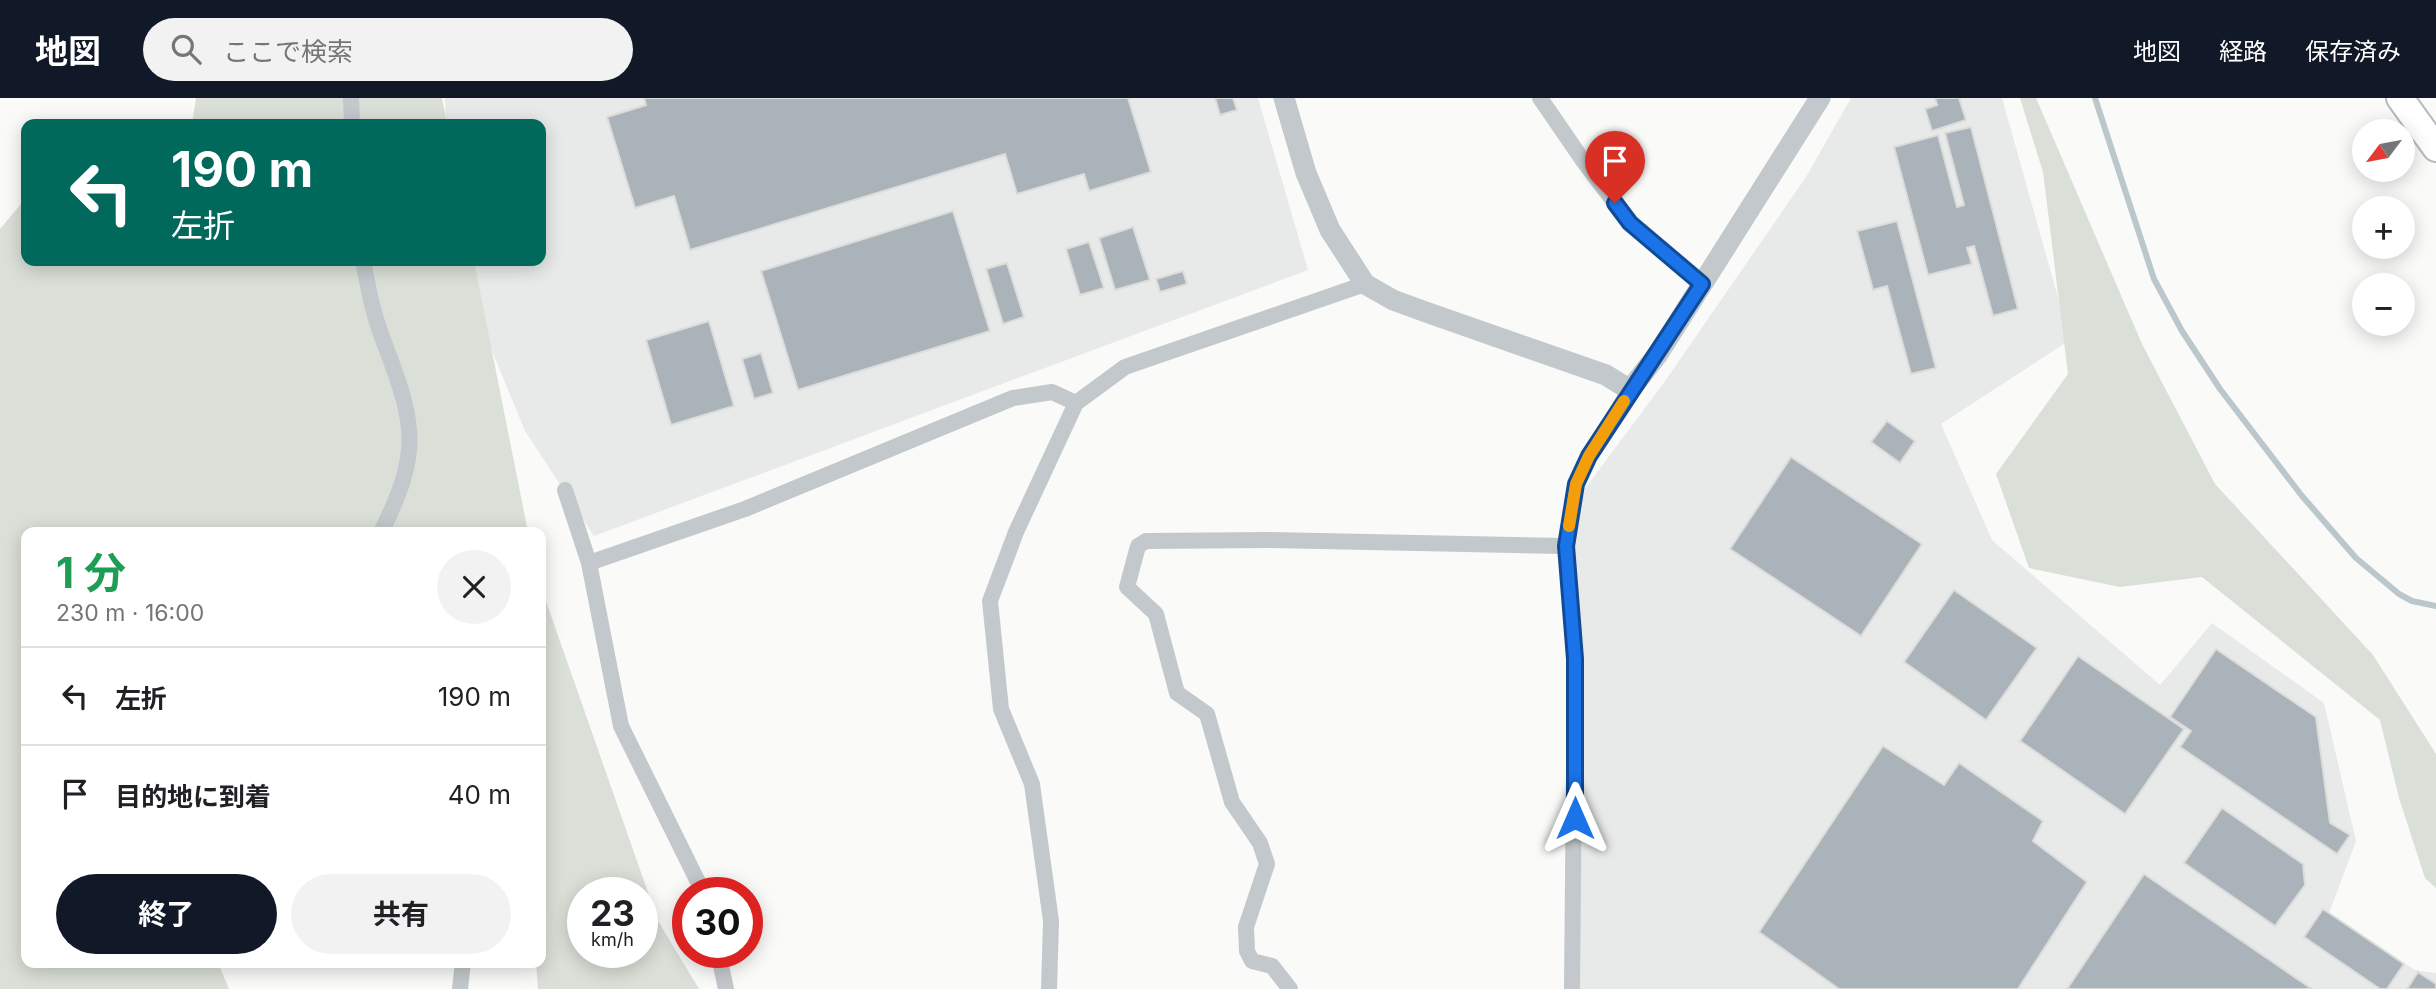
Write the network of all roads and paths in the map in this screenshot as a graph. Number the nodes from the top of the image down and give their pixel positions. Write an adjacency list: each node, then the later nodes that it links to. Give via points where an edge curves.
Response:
1 (351, 98): 6 (street)
2 (1284, 98): 9 (street, via 1306,173 1330,230)
3 (1541, 98): 10 (street, via 1630,223)
4 (1820, 98): 10 (street)
5 (2400, 98): 7 (main road)
6 (352, 119)
7 (2436, 148)
8 (364, 266): 14 (street, via 409,430 402,482)
9 (1365, 284): 11 (street, via 1393,300 1606,375); 12 (street, via 1125,367)
10 (1702, 284): 11 (street)
11 (1630, 390): 15 (street, via 1576,484)
12 (1076, 403): 16 (street, via 1052,391 1013,398 745,509); 22 (street, via 1016,532 990,601 1001,709 1032,783 1051,921)
13 (565, 490): 16 (street)
14 (384, 527)
15 (1566, 546): 23 (street, via 1268,540 1146,541 1138,547 1127,587 1156,614 1177,693 1207,713 1232,802 1260,843 1267,864 1246,928 1247,951 1252,961 1272,966); 24 (street, via 1575,659)
16 (589, 562): 17 (street, via 621,726)
17 (696, 877)
18 (462, 968): 20 (street)
19 (721, 968): 21 (street)
20 (460, 989)
21 (726, 989)
22 (1049, 989)
23 (1290, 989)
24 (1572, 989)

